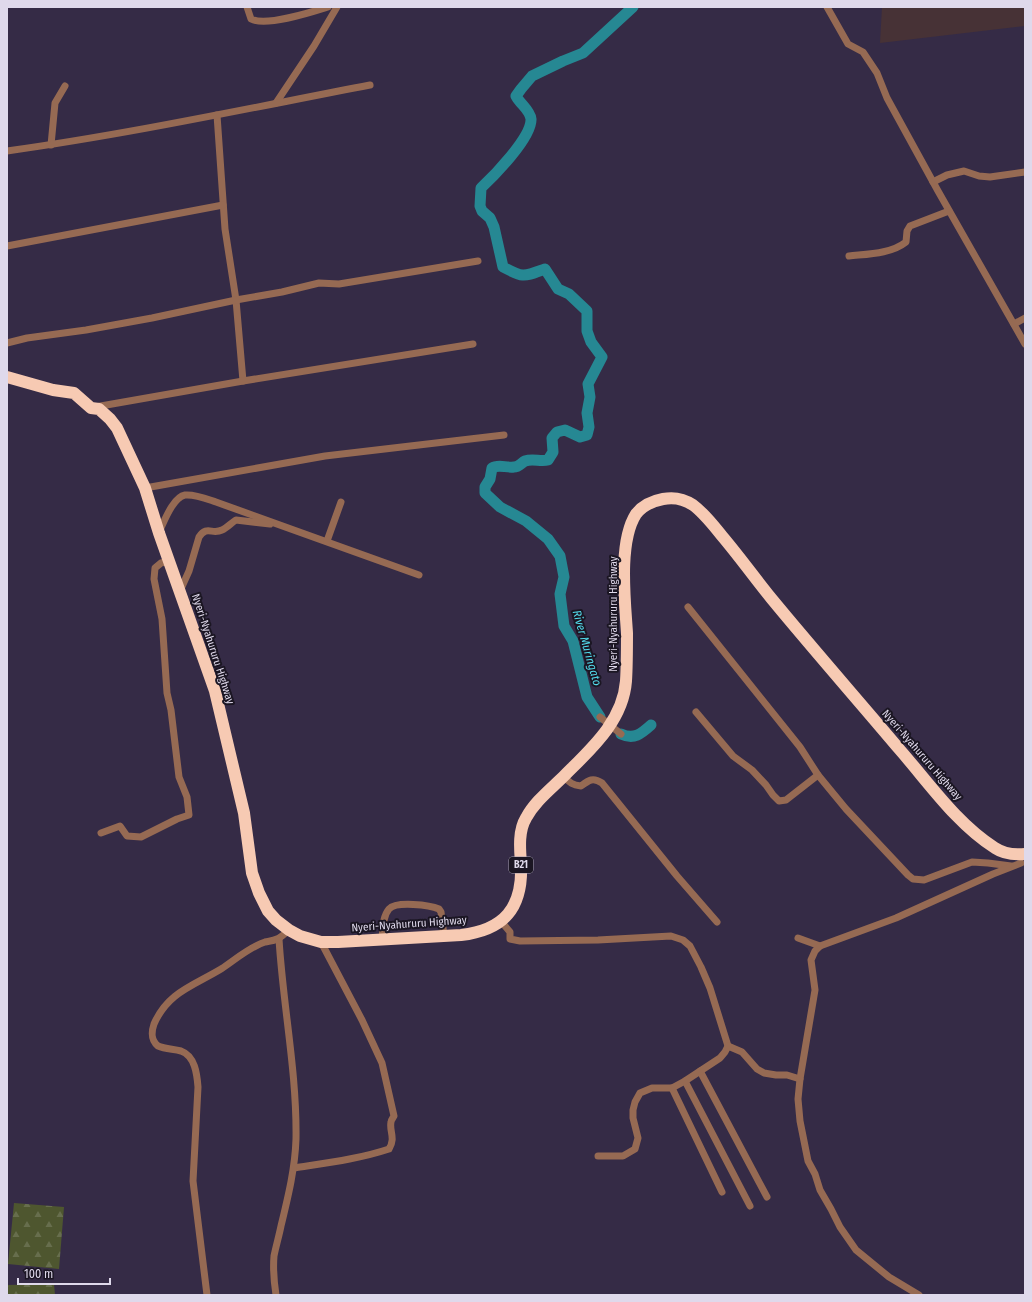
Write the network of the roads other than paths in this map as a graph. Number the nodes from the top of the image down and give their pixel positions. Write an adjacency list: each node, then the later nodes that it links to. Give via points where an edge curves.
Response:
1 (247, 7): 2 (street, via 251,19 259,21 276,20)
2 (328, 7)
3 (336, 7): 7 (street, via 314,46)
4 (827, 7): 12 (street, via 848,44 862,52 877,73 887,98)
5 (370, 85): 7 (street)
6 (65, 86): 9 (street, via 55,103)
7 (276, 103): 8 (street)
8 (217, 115): 9 (street); 13 (street)
9 (51, 145): 10 (street)
10 (7, 151)
11 (1025, 172): 12 (street, via 990,177 964,171)
12 (933, 182): 14 (street)
13 (223, 205): 15 (street); 18 (street)
14 (949, 211): 16 (street, via 910,226 906,242 901,245 870,254); 20 (street)
15 (7, 246)
16 (849, 256)
17 (478, 261): 18 (street, via 339,284 319,283)
18 (236, 300): 21 (street, via 152,318); 25 (street)
19 (1025, 318): 20 (street)
20 (1014, 324): 23 (street)
21 (7, 342)
22 (473, 344): 25 (street)
23 (1025, 344)
24 (7, 377): 26 (highway, Nyeri-Nyahururu Highway / B21, via 52,390 74,393)
25 (243, 381): 26 (street)
26 (91, 408): 28 (highway, Nyeri-Nyahururu Highway / B21, via 99,409 117,428)
27 (504, 435): 28 (street, via 325,456)
28 (145, 488): 31 (highway, Nyeri-Nyahururu Highway / B21)
29 (341, 502): 32 (street)
30 (282, 525): 31 (street, via 216,502 185,495 176,500); 32 (street); 35 (street, via 236,520 223,530 205,530 199,537)
31 (159, 533): 33 (highway, Nyeri-Nyahururu Highway / B21)
32 (327, 541): 34 (street)
33 (169, 561): 35 (highway, Nyeri-Nyahururu Highway / B21); 42 (street, via 155,568 154,579 162,618 167,693 179,777 187,797 189,815 141,837 127,836 120,826)
34 (419, 575)
35 (180, 591): 47 (highway, Nyeri-Nyahururu Highway / B21, via 215,691 244,813 252,872 268,911)
36 (688, 608): 40 (street, via 800,747)
37 (696, 712): 40 (street, via 733,756 752,770 779,801 786,800)
38 (600, 717): 39 (street)
39 (622, 734)
40 (818, 775): 44 (street, via 846,809 913,879 924,880 972,862)
41 (564, 776): 43 (highway, Nyeri-Nyahururu Highway / B21, via 609,727 622,701 626,683 627,633 624,558 632,523 647,504 667,498 679,499 691,504 714,527 781,610 968,827 997,850); 45 (highway, Nyeri-Nyahururu Highway / B21, via 537,802 525,820 521,838 519,893 514,906); 46 (street, via 575,785 581,786 591,779 602,783 676,876)
42 (101, 833)
43 (1023, 859): 44 (street)
44 (1013, 866): 53 (street, via 896,918)
45 (500, 920): 48 (highway, Nyeri-Nyahururu Highway / B21, via 490,928 474,933); 54 (street, via 510,932 510,940 598,940 671,936 683,940 690,946 710,988)
46 (717, 922)
47 (289, 930): 50 (street); 52 (highway, Nyeri-Nyahururu Highway / B21)
48 (444, 936): 51 (highway, Nyeri-Nyahururu Highway / B21); 51 (street, via 439,909 402,905 393,906 388,910)
49 (798, 938): 53 (street)
50 (279, 939): 60 (street, via 293,1081 296,1139); 64 (street, via 265,942 247,951 220,970 190,985 171,999 153,1028 153,1041 161,1047 185,1053 193,1062 197,1075 193,1181)
51 (382, 940): 52 (highway, Nyeri-Nyahururu Highway / B21)
52 (321, 942): 60 (street, via 382,1063 394,1116 391,1122 393,1136 389,1149)
53 (820, 946): 56 (street, via 811,960 815,990)
54 (728, 1046): 55 (street, via 723,1056); 56 (street, via 742,1052 757,1069)
55 (700, 1071): 57 (street); 62 (street)
56 (800, 1079): 66 (street, via 800,1120 808,1161 820,1190 856,1250 889,1277)
57 (685, 1082): 58 (street); 63 (street)
58 (672, 1088): 59 (street, via 652,1088 640,1093 633,1110 638,1138 635,1149 623,1156); 61 (street)
59 (598, 1156)
60 (294, 1168): 65 (street, via 274,1255)
61 (722, 1192)
62 (767, 1197)
63 (750, 1206)
64 (207, 1295)
65 (276, 1295)
66 (919, 1295)

